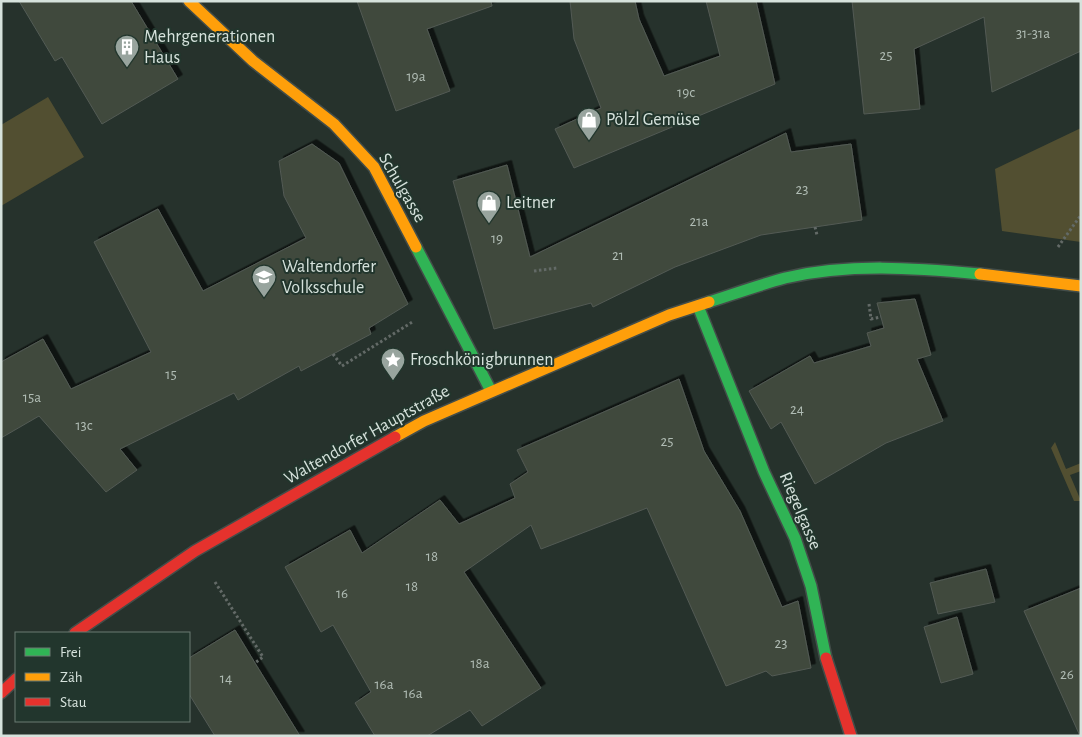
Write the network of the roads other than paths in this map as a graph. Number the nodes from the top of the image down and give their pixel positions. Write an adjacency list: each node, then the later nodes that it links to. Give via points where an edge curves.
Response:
1 (189, 1): 4 (main road, Schulgasse, via 253,61 334,124 374,167)
2 (1081, 286): 3 (main road, Waltendorfer Hauptstraße, via 914,268 850,269 786,278)
3 (698, 306): 4 (main road, Waltendorfer Hauptstraße, via 669,315); 8 (main road, Riegelgasse, via 802,558 829,672)
4 (491, 391): 5 (main road, Waltendorfer Hauptstraße, via 424,421 195,551)
5 (76, 632)
6 (15, 680): 7 (main road)
7 (1, 693)
8 (851, 736)

